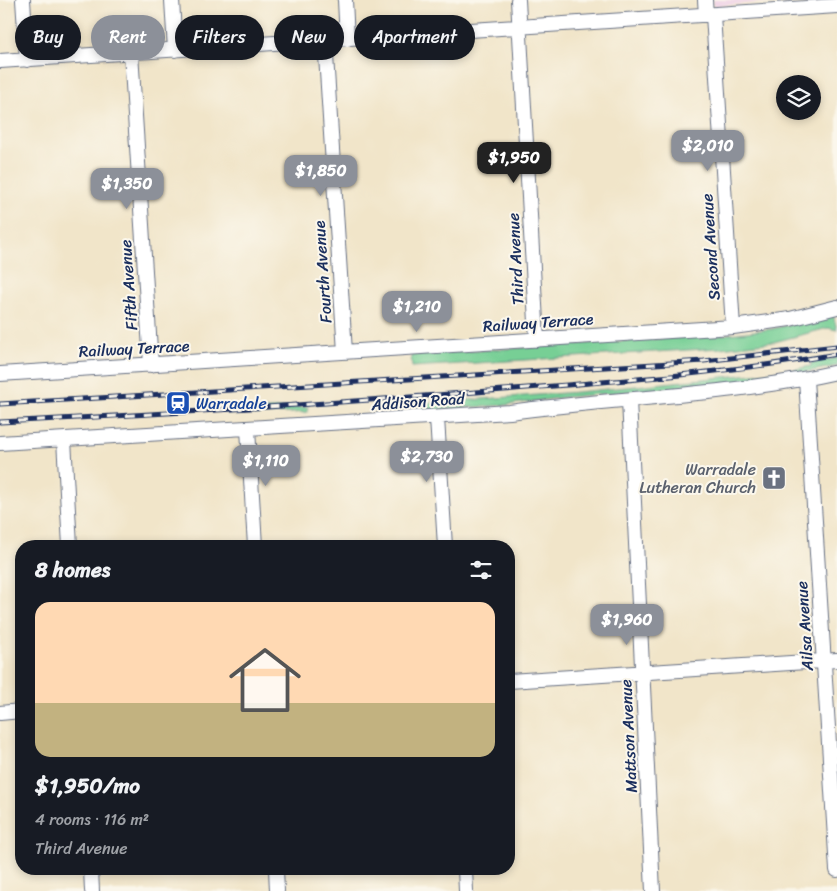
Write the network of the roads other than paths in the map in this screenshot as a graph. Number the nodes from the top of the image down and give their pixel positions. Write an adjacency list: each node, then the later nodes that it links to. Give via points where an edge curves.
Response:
1 (24, 0): 7 (street)
2 (172, 0): 13 (street)
3 (345, 0): 11 (street)
4 (518, 0): 9 (street, Third Avenue)
5 (705, 0): 8 (street, Second Avenue)
6 (837, 6): 8 (street)
7 (25, 15)
8 (710, 15): 9 (street); 19 (street, Second Avenue)
9 (520, 27): 11 (street); 20 (street, Third Avenue)
10 (344, 39): 11 (street)
11 (347, 39)
12 (165, 50): 13 (street)
13 (175, 50)
14 (27, 60): 17 (street)
15 (132, 60): 22 (street, Fifth Avenue)
16 (326, 60): 21 (street, Fourth Avenue)
17 (0, 61)
18 (837, 307): 19 (street, Railway Terrace)
19 (732, 327): 20 (street, Railway Terrace)
20 (537, 340): 21 (street, Railway Terrace)
21 (345, 352): 22 (street, Railway Terrace)
22 (151, 365): 24 (street, Railway Terrace)
23 (837, 372): 25 (street, Addison Road)
24 (0, 374)
25 (806, 379): 26 (street, Addison Road); 34 (street, Ailsa Avenue)
26 (629, 400): 27 (street, Addison Road); 35 (street, Mattson Avenue)
27 (438, 418): 28 (street, Addison Road); 33 (street)
28 (248, 429): 29 (street, Addison Road); 32 (street)
29 (64, 440): 30 (street, Addison Road); 31 (street)
30 (0, 444)
31 (70, 540)
32 (255, 540)
33 (445, 540)
34 (830, 661): 35 (street); 39 (street, Ailsa Avenue)
35 (642, 672): 36 (street); 46 (street, Mattson Avenue)
36 (515, 681)
37 (15, 712): 38 (street)
38 (0, 713)
39 (837, 870)
40 (91, 875): 43 (street)
41 (276, 875): 44 (street)
42 (465, 875): 45 (street)
43 (92, 891)
44 (277, 891)
45 (466, 891)
46 (653, 891)

